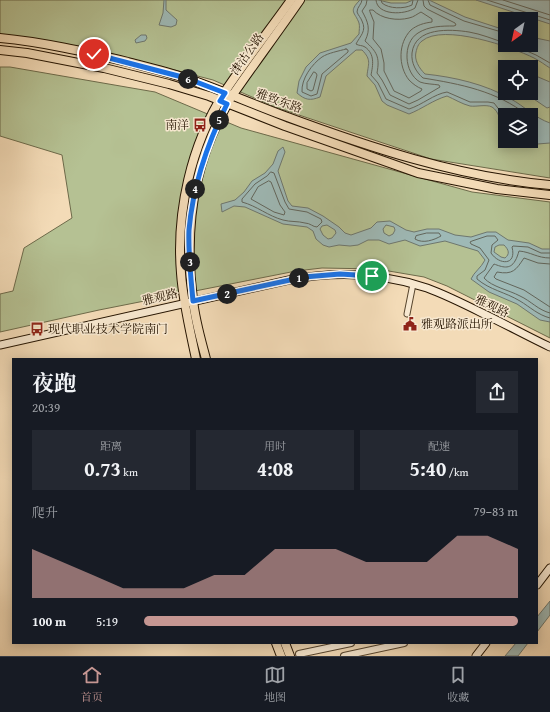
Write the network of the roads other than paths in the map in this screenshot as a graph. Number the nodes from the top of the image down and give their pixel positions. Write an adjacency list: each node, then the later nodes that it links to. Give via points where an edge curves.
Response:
1 (291, 0): 5 (main road, 津沽公路)
2 (300, 0): 5 (main road, 津沽公路)
3 (0, 38): 5 (main road, 雅致东路, via 94,54 186,78)
4 (0, 50): 6 (main road, 雅致东路, via 104,68 169,84)
5 (228, 94): 6 (main road, 津沽公路); 7 (main road, 雅致东路, via 284,116 431,164 515,182)
6 (224, 102): 8 (main road, 雅致东路, via 418,173 497,189); 10 (main road, 津沽公路, via 206,129 194,160 182,214 180,258)
7 (550, 185)
8 (550, 194)
9 (413, 286): 10 (main road, 雅观路, via 372,279 316,278); 11 (street); 13 (main road, 雅观路, via 448,299)
10 (189, 303): 12 (main road, 雅观路); 14 (main road, 津沽公路); 15 (main road, 津沽公路)
11 (407, 314)
12 (0, 346)
13 (550, 349)
14 (196, 358)
15 (206, 358)
16 (550, 561): 18 (main road)
17 (550, 568): 19 (main road)
18 (538, 577)
19 (538, 584)
20 (276, 644): 27 (main road)
21 (285, 644): 28 (main road)
22 (346, 644): 26 (street)
23 (399, 644): 29 (street)
24 (485, 644): 30 (main road)
25 (491, 644): 31 (main road)
26 (299, 654)
27 (281, 656)
28 (290, 656)
29 (344, 656)
30 (476, 656)
31 (481, 656)

